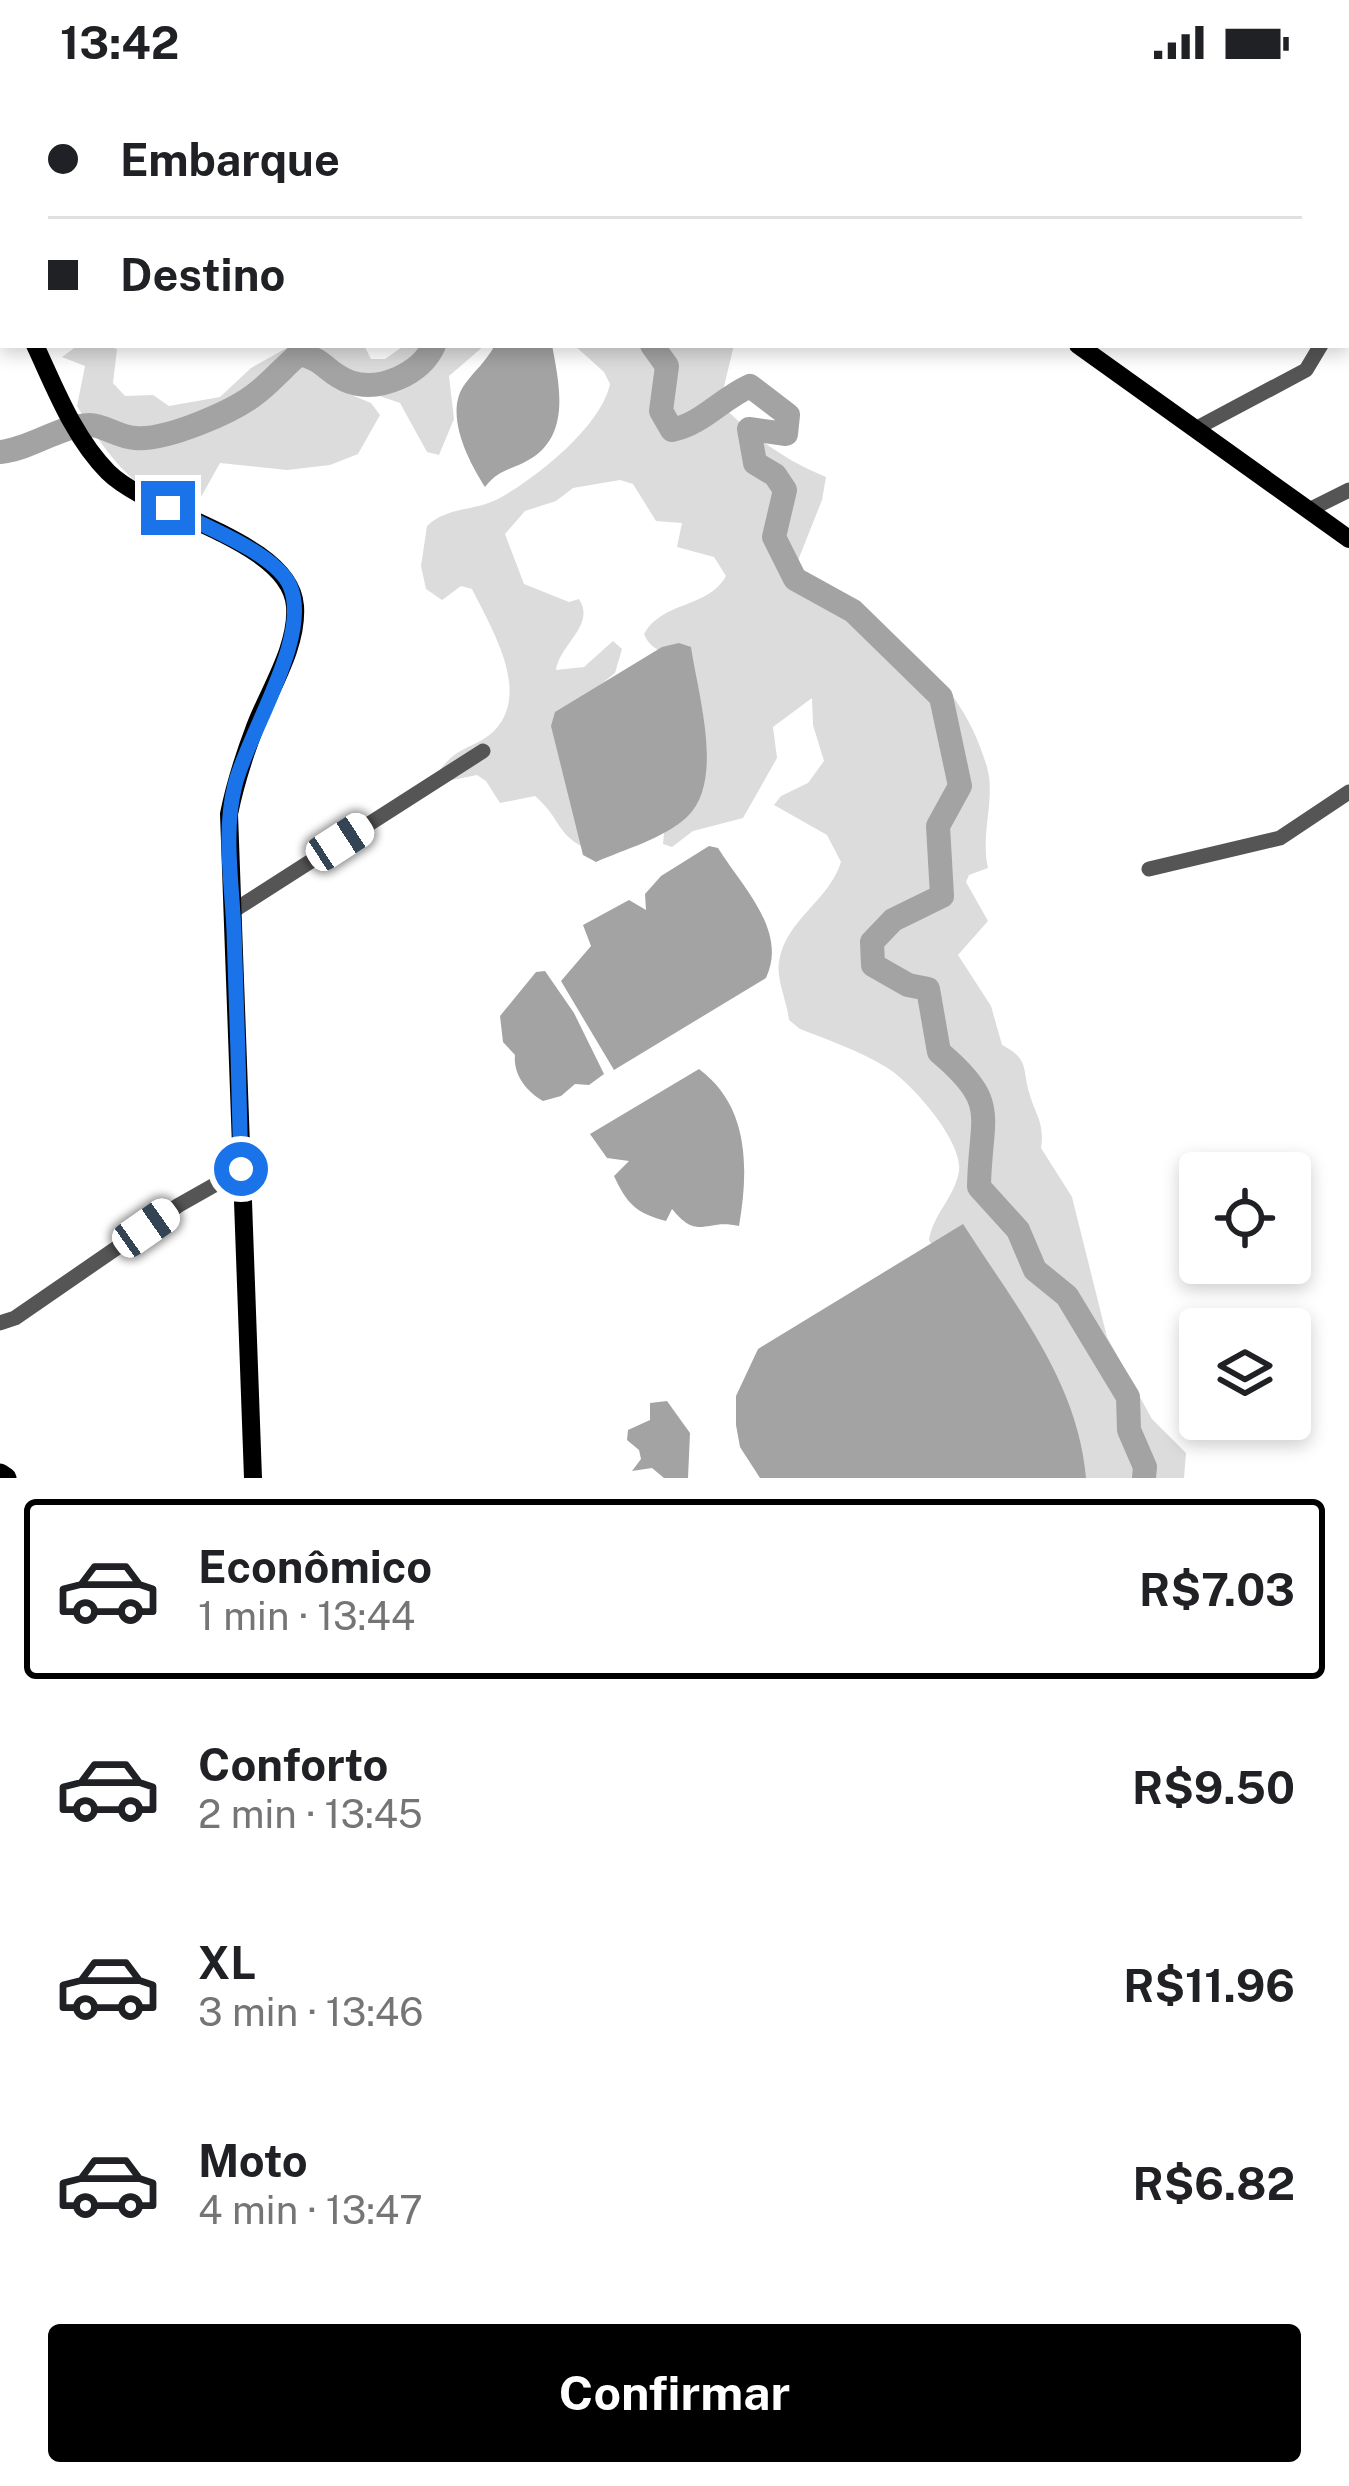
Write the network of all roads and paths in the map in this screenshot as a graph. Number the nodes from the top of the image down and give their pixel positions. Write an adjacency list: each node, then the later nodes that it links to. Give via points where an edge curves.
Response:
1 (36, 348): 11 (main road, via 108,472 242,545 290,583 293,636 229,814)
2 (1082, 348): 4 (main road)
3 (1319, 348): 4 (street, via 1306,370)
4 (1195, 429): 6 (main road)
5 (1349, 490): 6 (street)
6 (1309, 510): 7 (main road)
7 (1349, 539)
8 (483, 751): 11 (street)
9 (1349, 792): 10 (street, via 1280,838)
10 (1149, 869)
11 (233, 911): 12 (main road)
12 (241, 1169): 13 (street); 14 (main road)
13 (0, 1323)
14 (254, 1478)

